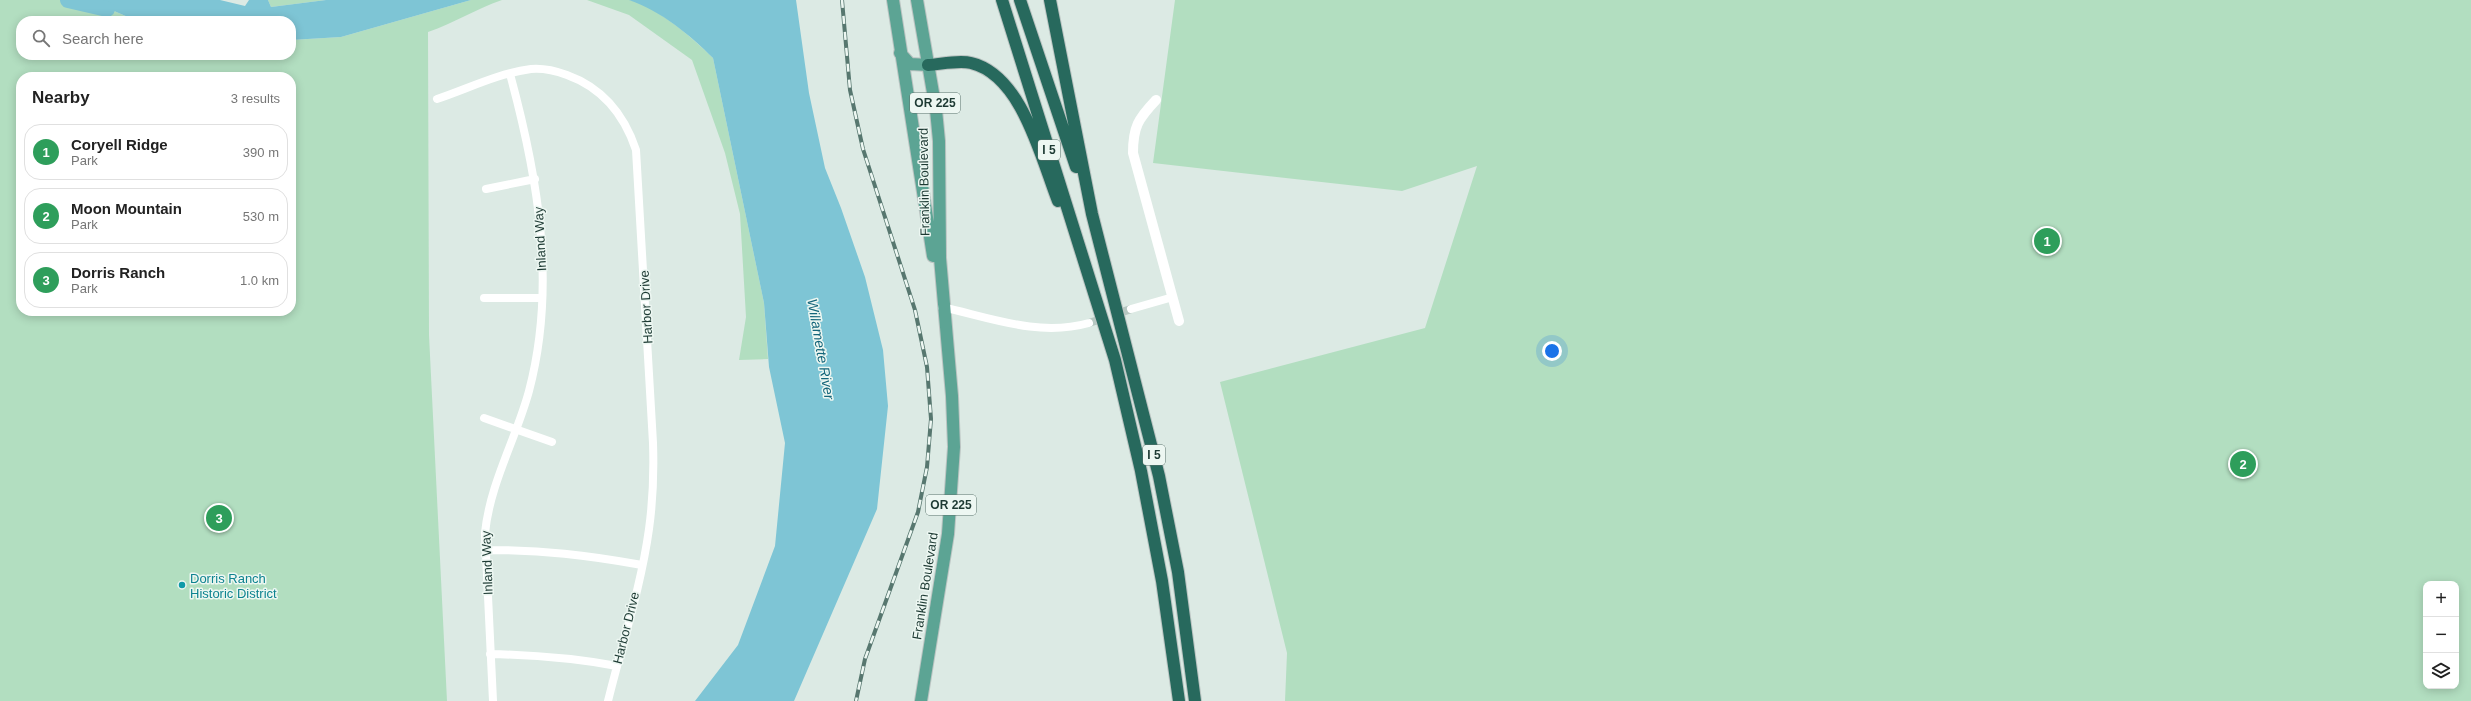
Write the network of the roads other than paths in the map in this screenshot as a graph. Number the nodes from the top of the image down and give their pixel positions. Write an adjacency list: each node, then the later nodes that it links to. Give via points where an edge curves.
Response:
1 (893, 0): 6 (main road, Franklin Boulevard)
2 (917, 0): 7 (main road, OR 225)
3 (1002, 0): 17 (highway, I 5)
4 (1020, 0): 13 (highway, I 5)
5 (1050, 0): 13 (highway)
6 (900, 53): 7 (main road, via 910,64); 18 (main road, Franklin Boulevard)
7 (928, 65): 17 (highway, via 970,63 986,68 1001,78 1011,90 1025,116); 18 (main road, Franklin Boulevard / OR 225, via 939,141)
8 (510, 74): 9 (street, Harbor Drive); 11 (street, Inland Way); 26 (street, Harbor Drive, via 532,69 557,72 580,80 601,93 617,110 629,129 636,150 654,443 654,483)
9 (437, 99)
10 (1156, 100): 14 (street, via 1140,116 1133,133 1133,153)
11 (535, 180): 12 (street); 16 (street, Inland Way, via 543,247)
12 (486, 189)
13 (1092, 214): 33 (highway, I 5, via 1159,476 1178,572)
14 (1173, 297): 19 (street); 20 (street)
15 (484, 298): 16 (street)
16 (542, 298): 23 (street, Inland Way, via 534,367)
17 (1096, 300): 32 (highway, I 5, via 1115,360 1141,471 1162,582)
18 (942, 307): 21 (street, via 1044,329); 31 (main road, Franklin Boulevard / OR 225, via 952,409 952,486 948,534)
19 (1131, 309)
20 (1179, 321)
21 (1089, 323)
22 (484, 418): 23 (street)
23 (515, 429): 24 (street); 25 (street, Inland Way, via 491,494 486,520)
24 (552, 442)
25 (486, 550): 26 (street, via 570,553); 27 (street, Inland Way)
26 (642, 565): 28 (street, Harbor Drive)
27 (490, 654): 28 (street, via 582,659); 29 (street, Inland Way)
28 (617, 666): 30 (street, Harbor Drive)
29 (493, 701)
30 (608, 701)
31 (921, 701)
32 (1179, 701)
33 (1195, 701)

